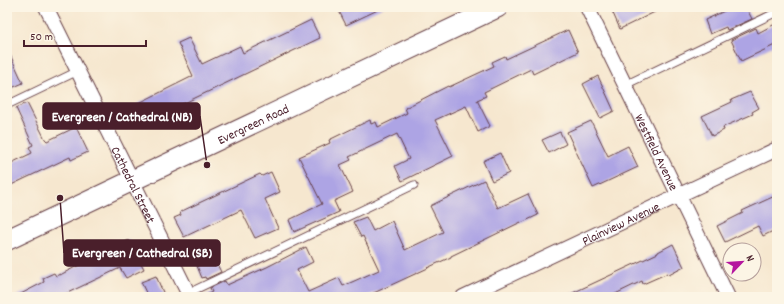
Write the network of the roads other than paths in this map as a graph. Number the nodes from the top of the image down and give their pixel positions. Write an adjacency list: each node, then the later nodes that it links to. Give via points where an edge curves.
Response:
1 (46, 7): 5 (street, Cathedral Street)
2 (498, 7): 9 (street, Evergreen Road)
3 (587, 7): 6 (street, Westfield Avenue)
4 (777, 12): 6 (lane)
5 (78, 71): 7 (lane); 9 (street, Cathedral Street)
6 (625, 85): 11 (street, Westfield Avenue)
7 (7, 105)
8 (777, 148): 11 (street, Plainview Avenue)
9 (132, 180): 12 (street, Evergreen Road); 13 (street, Cathedral Street)
10 (414, 185): 13 (lane)
11 (679, 196): 14 (street, Plainview Avenue); 15 (street, Westfield Avenue)
12 (7, 240)
13 (186, 296)
14 (463, 297)
15 (728, 297)

